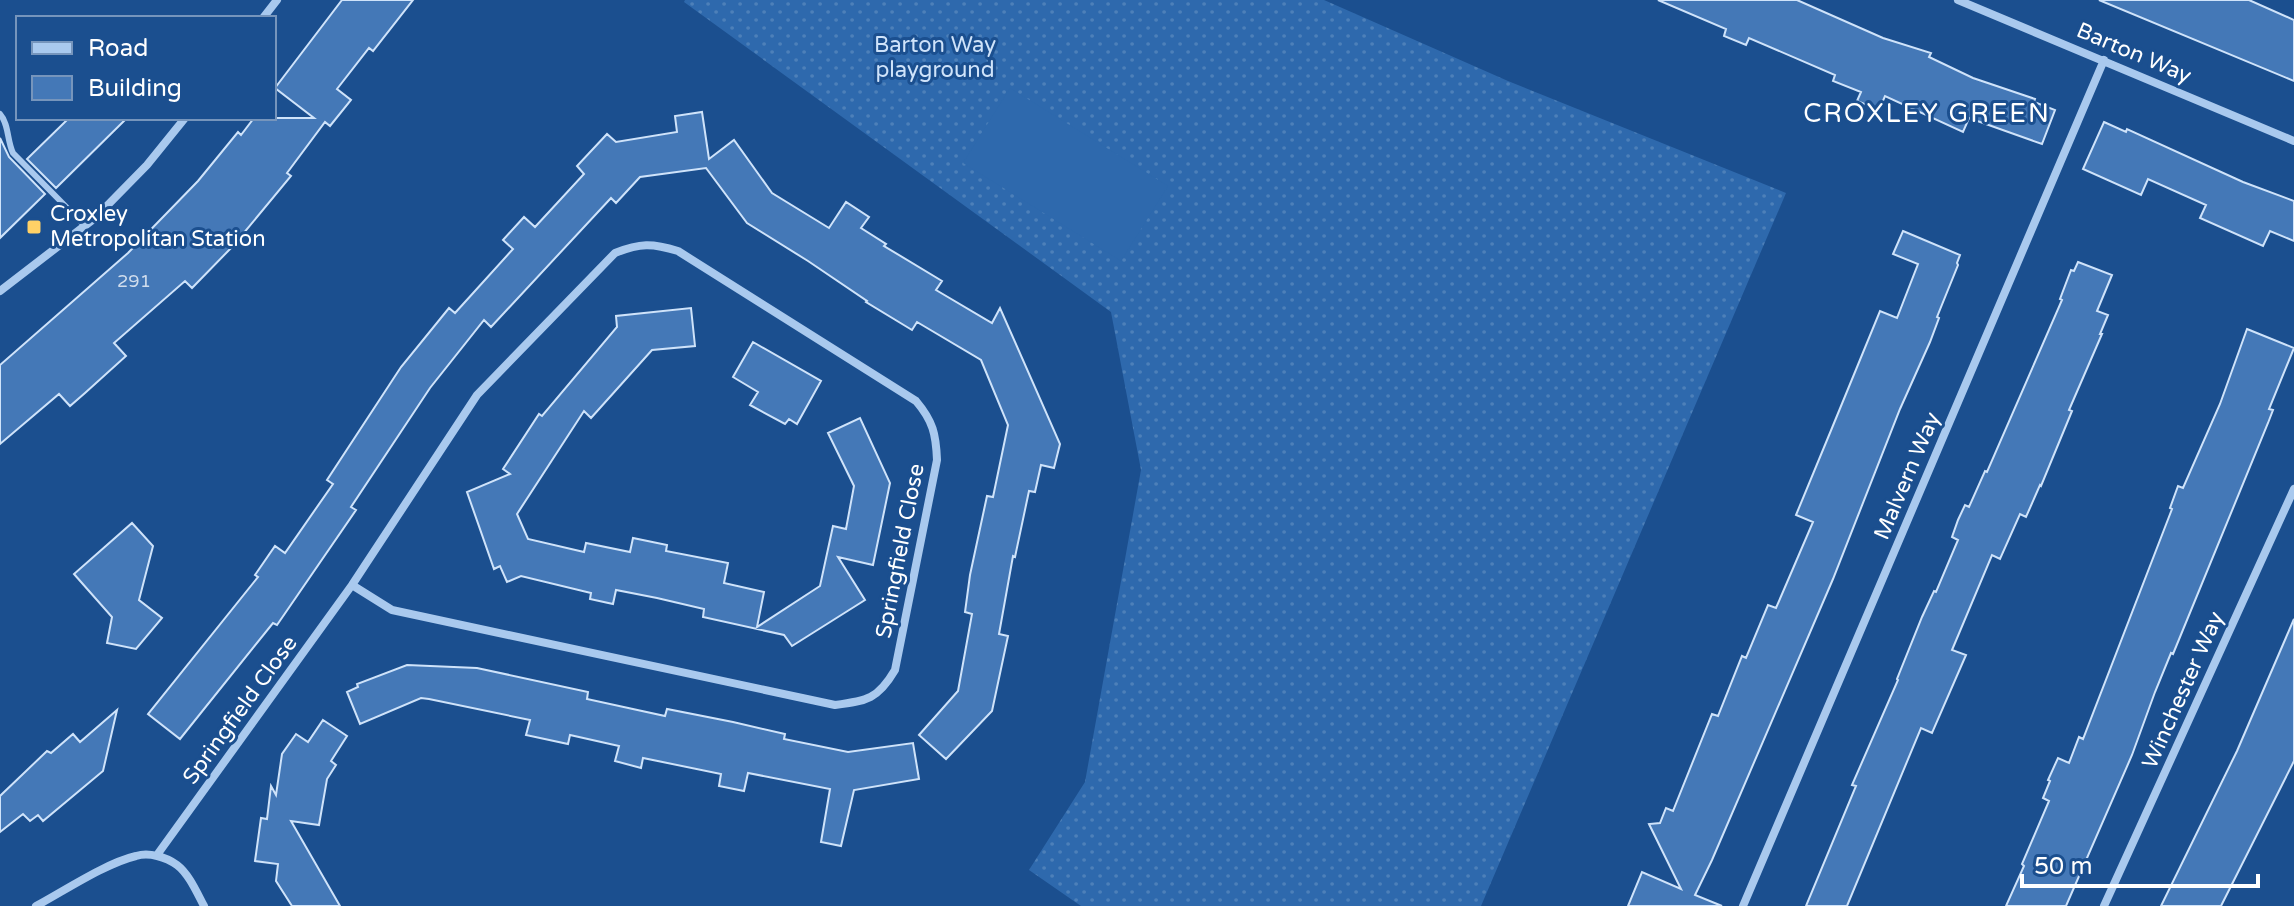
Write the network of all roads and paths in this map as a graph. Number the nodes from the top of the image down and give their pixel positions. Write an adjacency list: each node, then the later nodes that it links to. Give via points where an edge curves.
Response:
1 (277, 0): 3 (street)
2 (1958, 0): 4 (street, Barton Way)
3 (265, 16)
4 (2104, 60): 7 (street, Barton Way); 15 (street, Malvern Way)
5 (0, 114): 8 (lane, via 13,153)
6 (183, 120): 8 (street)
7 (2294, 141)
8 (85, 226): 9 (street)
9 (0, 291)
10 (2294, 489): 16 (street, Winchester Way)
11 (352, 585): 11 (street, Springfield Close, via 477,395 599,268 615,253 634,246 655,244 678,251 916,401 936,439 937,460 895,670 884,689 861,702 835,705 392,610); 12 (street, Springfield Close)
12 (157, 855): 13 (street, via 117,863); 14 (street, via 178,866)
13 (36, 906)
14 (204, 906)
15 (1743, 906)
16 (2104, 906)

